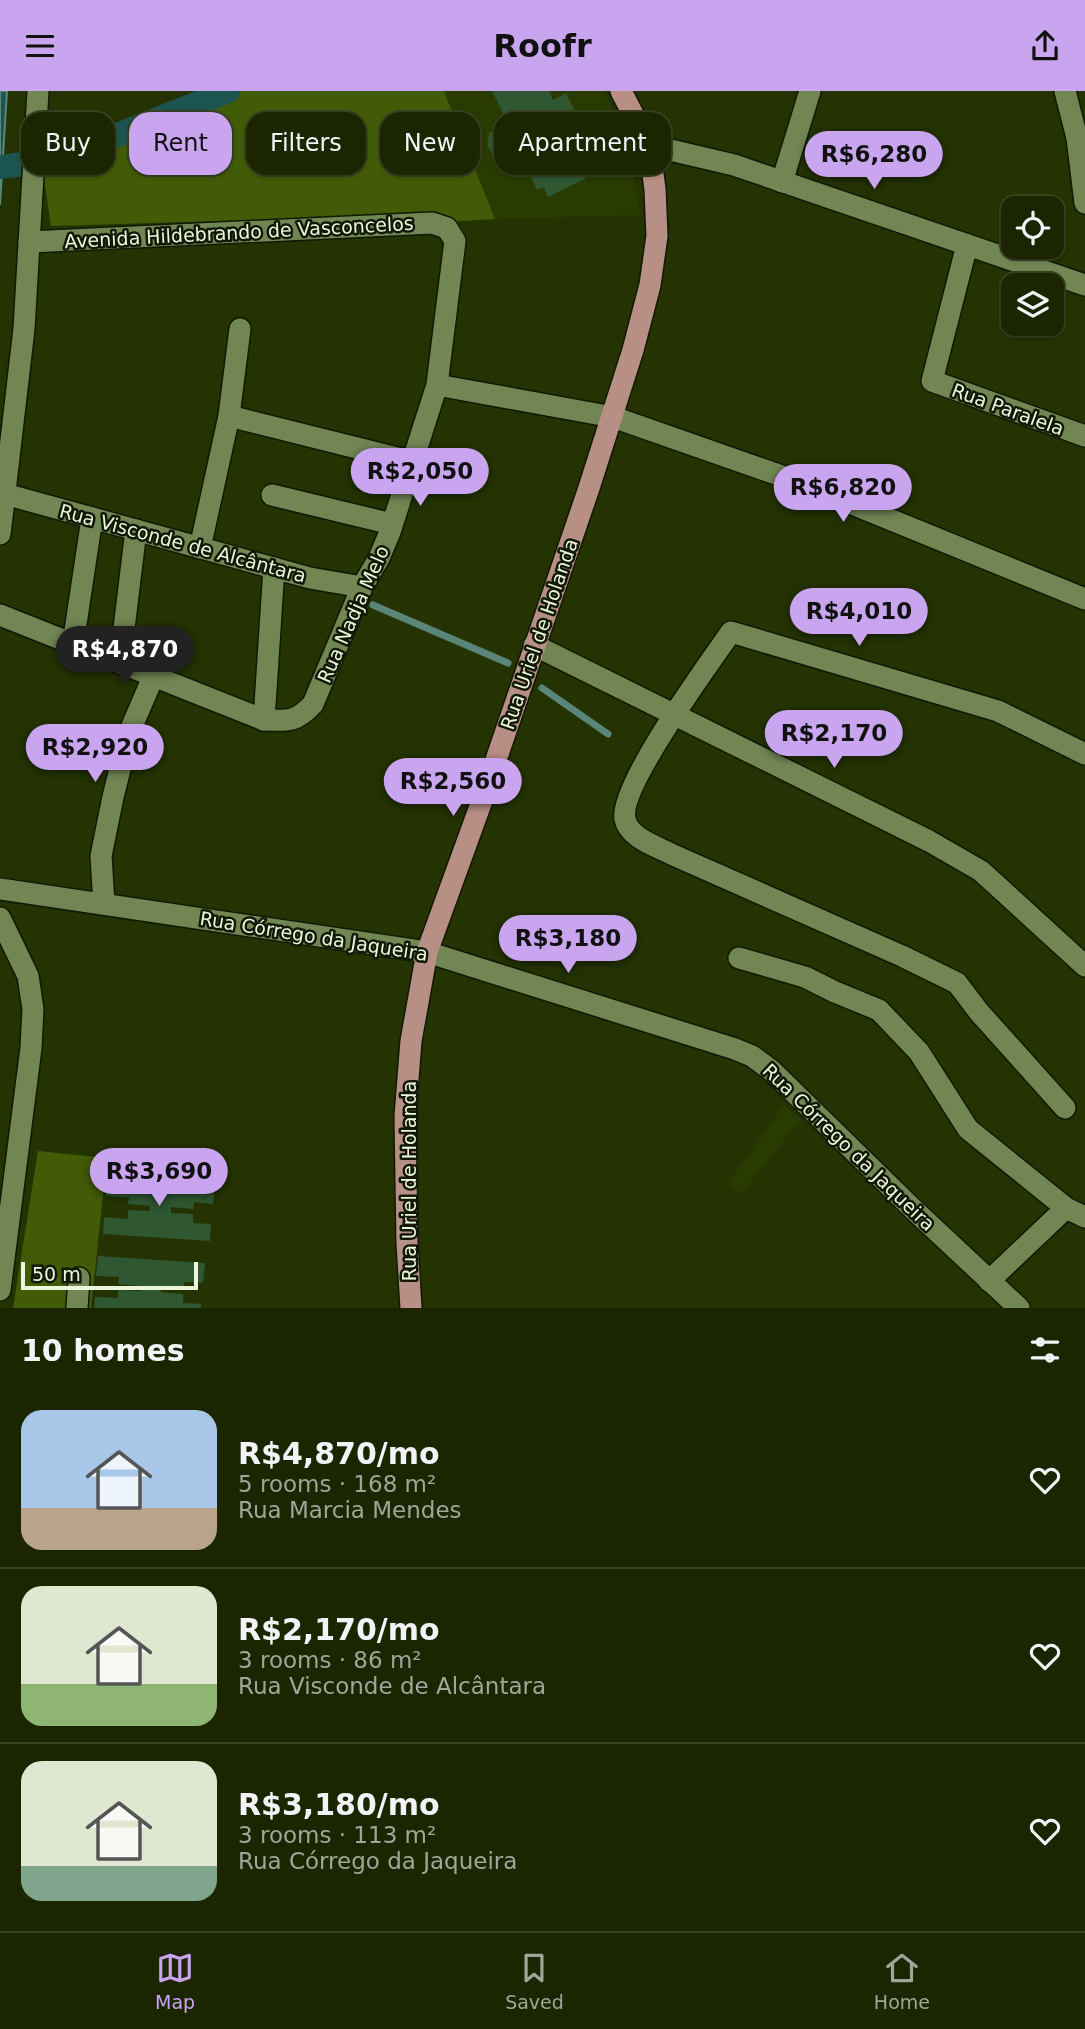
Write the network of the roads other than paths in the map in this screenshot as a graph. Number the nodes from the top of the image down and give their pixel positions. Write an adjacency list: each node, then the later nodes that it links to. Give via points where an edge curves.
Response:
1 (38, 91): 11 (street)
2 (621, 91): 5 (main road, Rua Uriel de Holanda)
3 (810, 91): 8 (street)
4 (1065, 91): 9 (street, via 1077,138)
5 (632, 112)
6 (671, 150): 8 (street)
7 (653, 175): 17 (main road, Rua Uriel de Holanda, via 657,236 650,285)
8 (782, 182): 12 (street)
9 (1085, 203)
10 (447, 228): 11 (street, Avenida Hildebrando de Vasconcelos, via 432,223); 15 (street, Rua Nadja Melo, via 455,241)
11 (29, 241): 20 (street)
12 (967, 245): 13 (street); 18 (street, Rua Paralela, via 932,381)
13 (1085, 285)
14 (240, 329): 16 (street)
15 (437, 385): 17 (street); 19 (street, Rua Nadja Melo)
16 (229, 416): 19 (street); 26 (street)
17 (612, 417): 29 (street, via 796,481); 32 (main road, Rua Uriel de Holanda)
18 (1085, 436)
19 (412, 462): 23 (street, Rua Nadja Melo)
20 (5, 494): 22 (street, Rua Visconde de Alcântara); 25 (street)
21 (272, 495): 23 (street)
22 (92, 518): 24 (street, Rua Visconde de Alcântara); 31 (street)
23 (392, 524): 28 (street, Rua Nadja Melo)
24 (136, 530): 26 (street, Rua Visconde de Alcântara); 33 (street)
25 (0, 534)
26 (200, 548): 27 (street, Rua Visconde de Alcântara)
27 (274, 568): 28 (street, Rua Visconde de Alcântara); 36 (street)
28 (362, 587): 36 (street, Rua Nadja Melo, via 313,704 300,717)
29 (1085, 599)
30 (0, 615): 31 (street)
31 (73, 644): 33 (street)
32 (534, 645): 35 (street); 41 (main road, Rua Uriel de Holanda)
33 (120, 661): 34 (street)
34 (154, 675): 36 (street); 39 (street, via 129,733 113,797 101,856)
35 (673, 714): 37 (street, via 732,632 998,711); 43 (street, via 981,871); 44 (street, via 625,800 625,820 639,838 957,983)
36 (264, 720)
37 (1085, 754)
38 (0, 889): 39 (street, Rua Córrego da Jaqueira)
39 (104, 904): 41 (street, Rua Córrego da Jaqueira)
40 (0, 918): 48 (street, via 28,976 33,1009)
41 (427, 952): 47 (street, Rua Córrego da Jaqueira, via 752,1056); 50 (main road, Rua Uriel de Holanda, via 411,1041 405,1116)
42 (739, 958): 45 (street, via 805,977 879,1010 919,1052 968,1129)
43 (1085, 966)
44 (1065, 1108)
45 (1075, 1212): 47 (street)
46 (79, 1278): 49 (street)
47 (989, 1281): 51 (street, Rua Córrego da Jaqueira)
48 (0, 1290)
49 (77, 1308)
50 (411, 1308)
51 (1018, 1308)

